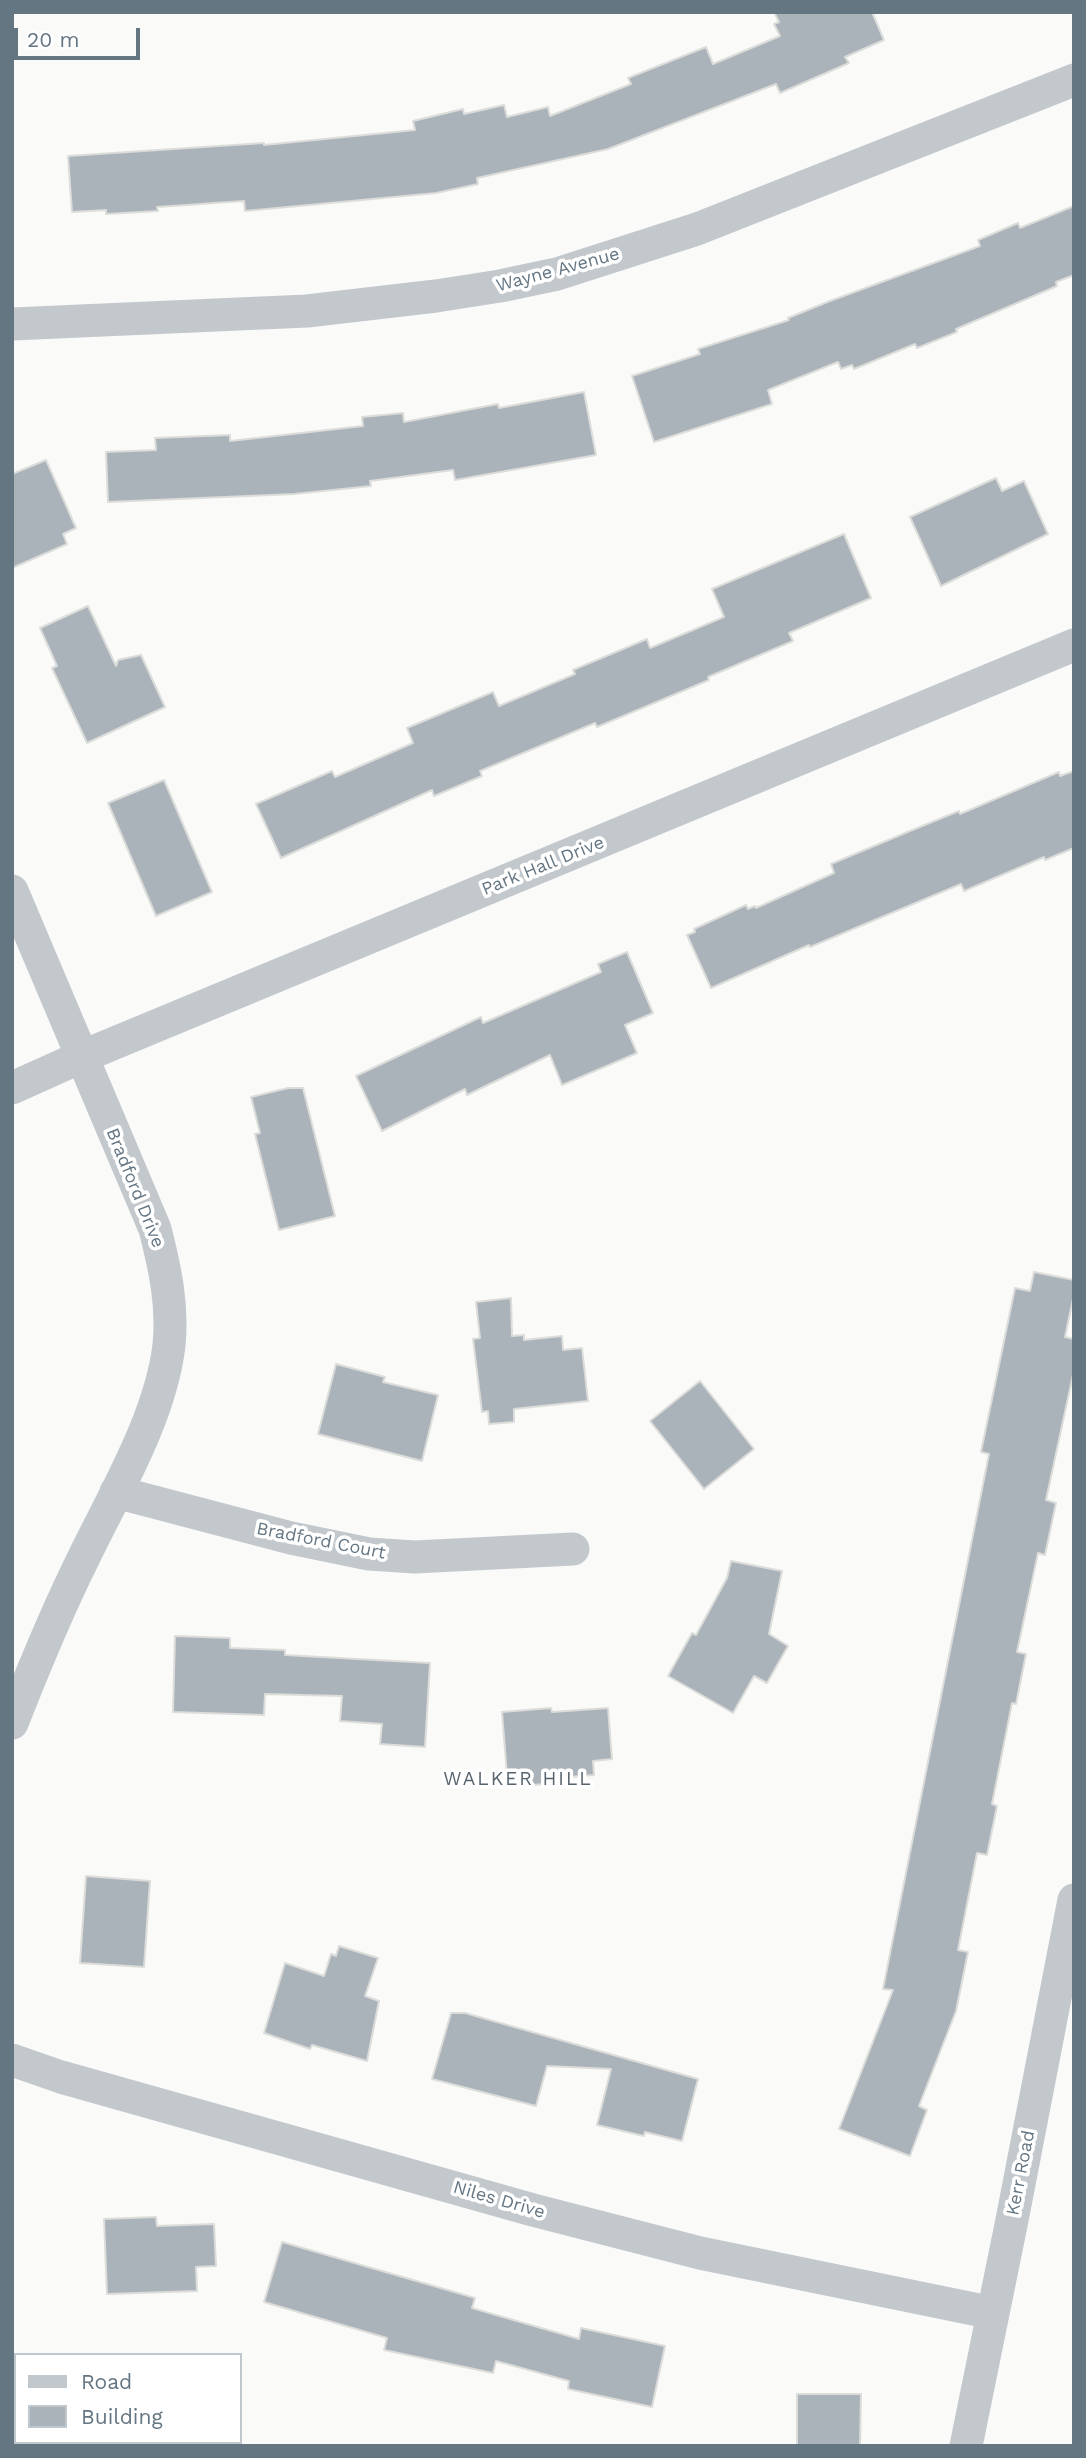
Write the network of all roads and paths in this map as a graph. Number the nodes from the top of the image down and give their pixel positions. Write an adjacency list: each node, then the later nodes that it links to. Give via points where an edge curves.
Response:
1 (1074, 80): 2 (street, Wayne Avenue, via 697,229 557,274 436,296 307,311)
2 (12, 324)
3 (1074, 645): 5 (street, Park Hall Drive)
4 (12, 891): 5 (street, Bradford Drive)
5 (81, 1057): 6 (street, Park Hall Drive); 7 (street, Bradford Drive, via 155,1229 169,1289 171,1318 155,1406)
6 (12, 1088)
7 (116, 1492): 8 (street, Bradford Court, via 369,1554 415,1557); 9 (street, Bradford Drive, via 60,1606)
8 (573, 1549)
9 (12, 1723)
10 (1074, 1900): 12 (street, Kerr Road)
11 (12, 2060): 12 (street, Niles Drive, via 546,2214 700,2253)
12 (993, 2312): 13 (street, Kerr Road)
13 (966, 2446)

